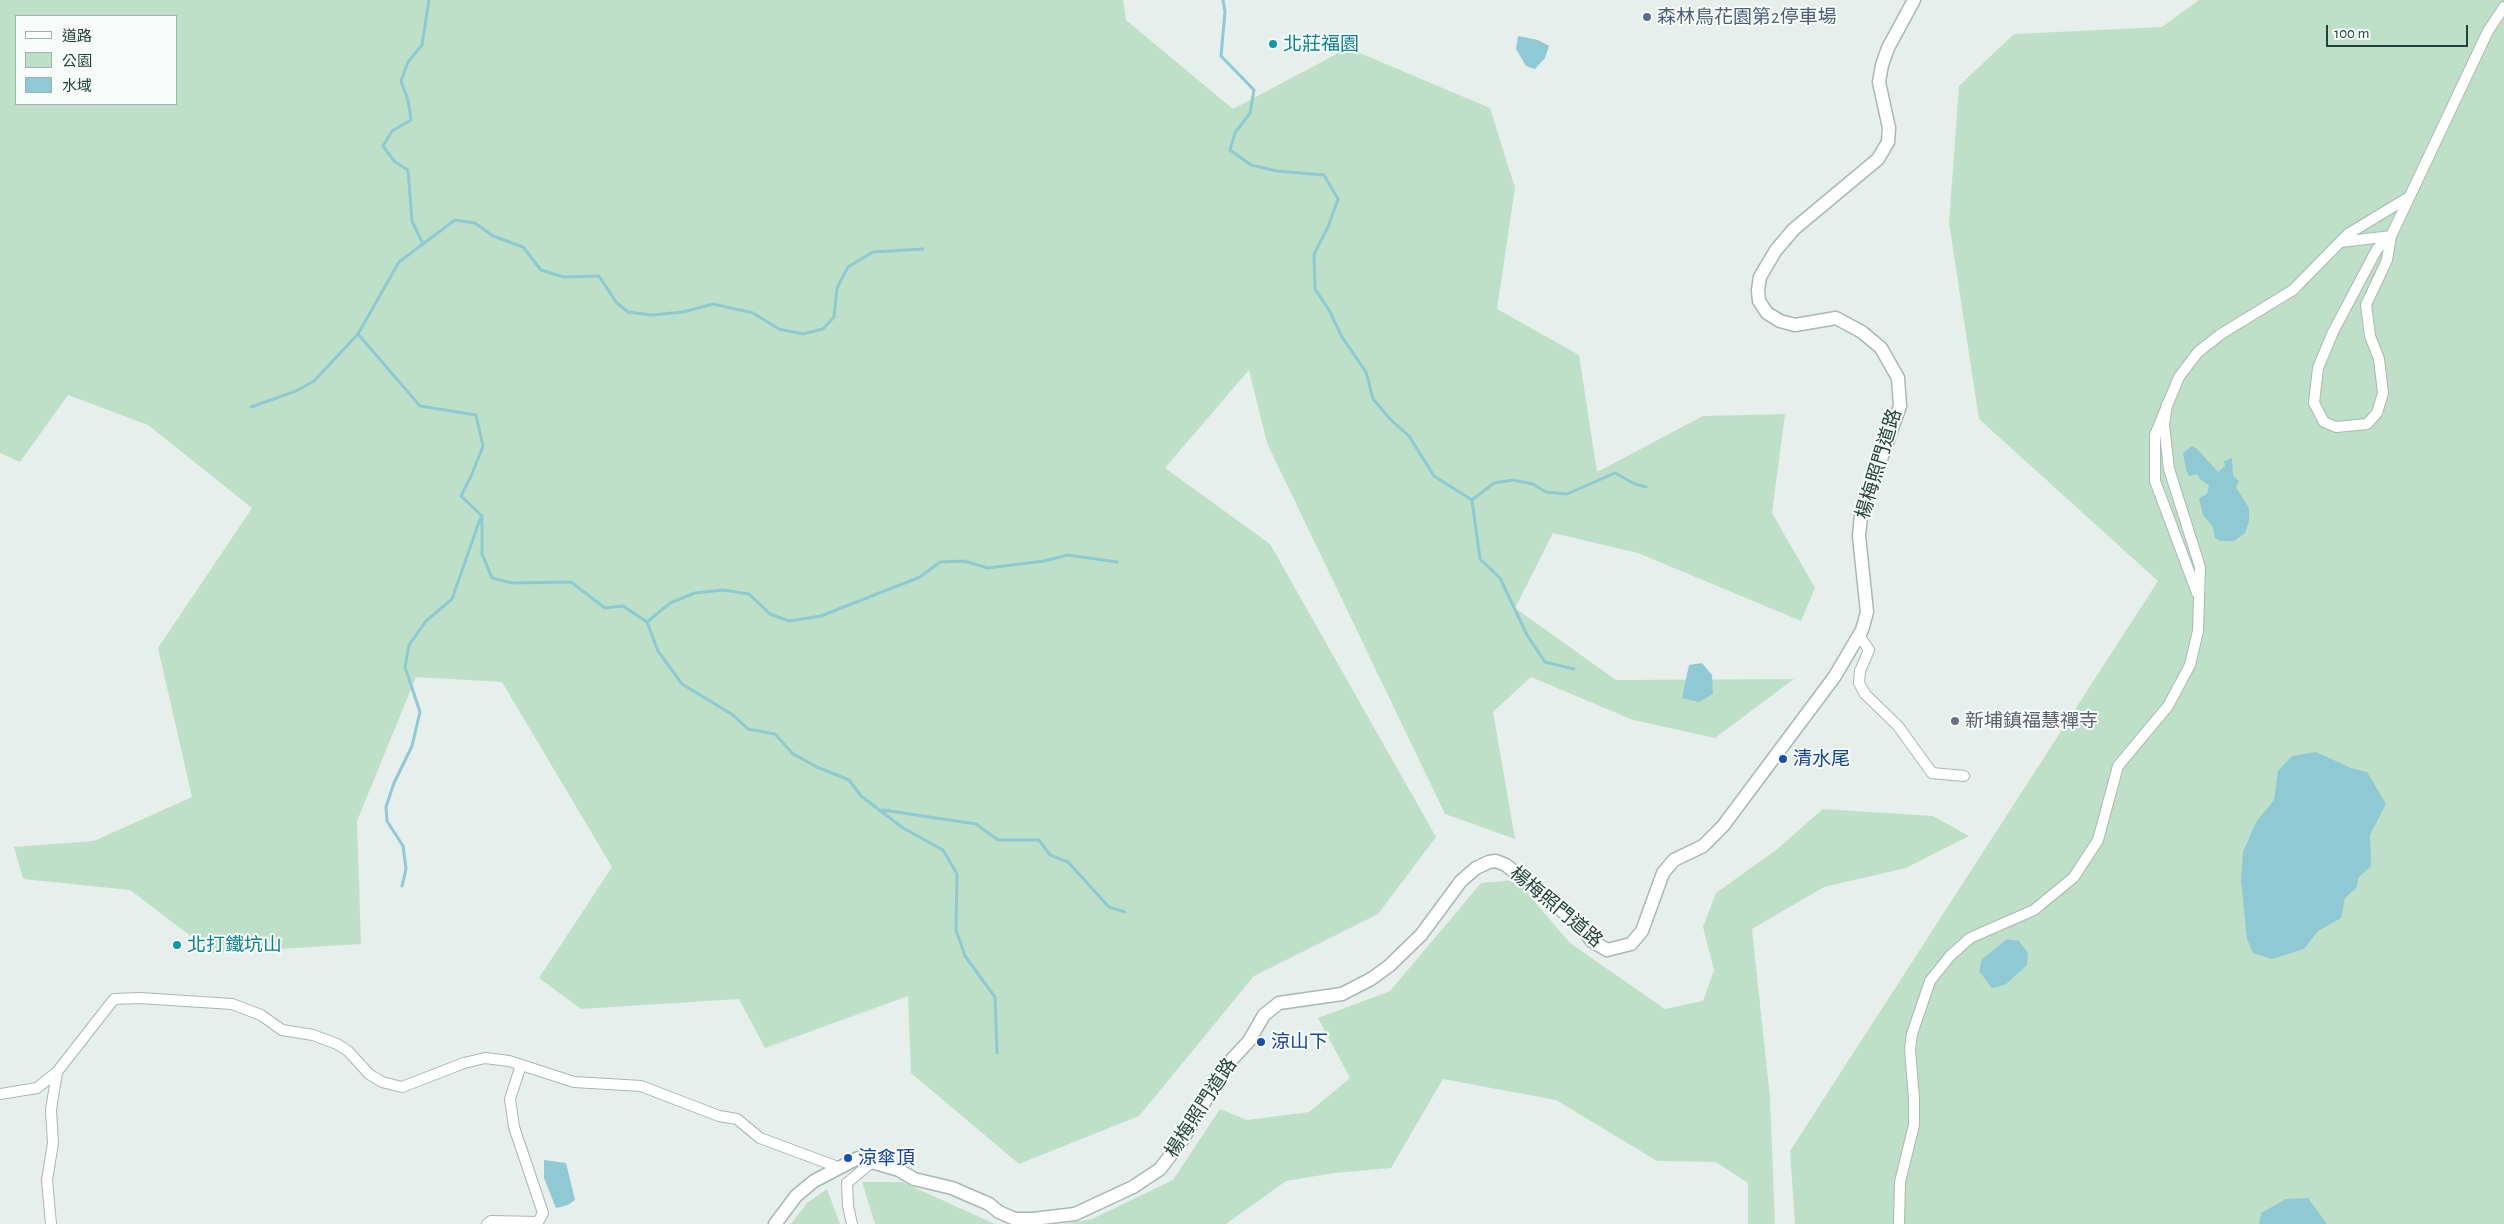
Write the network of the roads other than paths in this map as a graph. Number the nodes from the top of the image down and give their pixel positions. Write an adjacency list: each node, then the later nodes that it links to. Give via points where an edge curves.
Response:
1 (1914, 0): 8 (street, 楊梅照門道路, via 1882,65 1879,82 1889,128 1888,142 1878,158 1794,229 1764,270 1758,290 1759,300 1767,313 1780,321 1795,324 1836,318 1862,332 1882,348 1898,378 1900,406 1861,515 1859,536 1867,612)
2 (2504, 6): 3 (street, via 2488,31)
3 (2410, 197): 4 (street); 5 (street, via 2348,234)
4 (2391, 236): 4 (street, via 2377,249 2333,332 2318,368 2314,403 2324,422 2336,427 2367,424 2377,413 2383,393 2379,359 2370,336 2366,305 2387,260); 5 (street)
5 (2341, 242): 6 (street, via 2292,290 2198,352 2180,377)
6 (2167, 404): 7 (street, via 2164,424 2169,469 2200,567); 7 (street, via 2155,435 2154,481)
7 (2200, 598): 19 (street, via 2198,631 2190,665 2168,706 2118,766 2098,840 2074,877 2034,910 1970,938 1930,981 1910,1049 1914,1125 1900,1182)
8 (1859, 635): 9 (street, via 1869,650 1860,671 1859,683 1865,694 1898,726 1932,773); 13 (street, 楊梅照門道路, via 1835,676 1723,826 1704,846 1668,866 1654,892 1642,931 1631,944 1607,950 1592,941 1578,923 1506,865 1489,862 1461,881 1421,934 1371,979 1342,994 1279,1003 1264,1015 1249,1041 1224,1068 1184,1139 1160,1169 1133,1187 1075,1214 1015,1218 952,1188 914,1179 899,1170)
9 (1964, 776)
10 (522, 1065): 11 (street, via 485,1058 402,1087 382,1082 369,1074 337,1044 313,1035 282,1030 261,1015 232,1004 140,998 114,999); 14 (street, via 574,1082 641,1086 737,1120 760,1138); 16 (street, via 510,1099 514,1127 543,1212 538,1222 491,1221)
11 (57, 1072): 12 (street, via 37,1088); 15 (street, via 51,1110 53,1143 47,1180)
12 (0, 1094)
13 (872, 1162): 14 (street, 楊梅照門道路, via 858,1158); 18 (street, via 847,1183)
14 (838, 1167): 17 (street, 楊梅照門道路, via 796,1196)
15 (51, 1224)
16 (487, 1224)
17 (774, 1224)
18 (852, 1224)
19 (1899, 1224)

